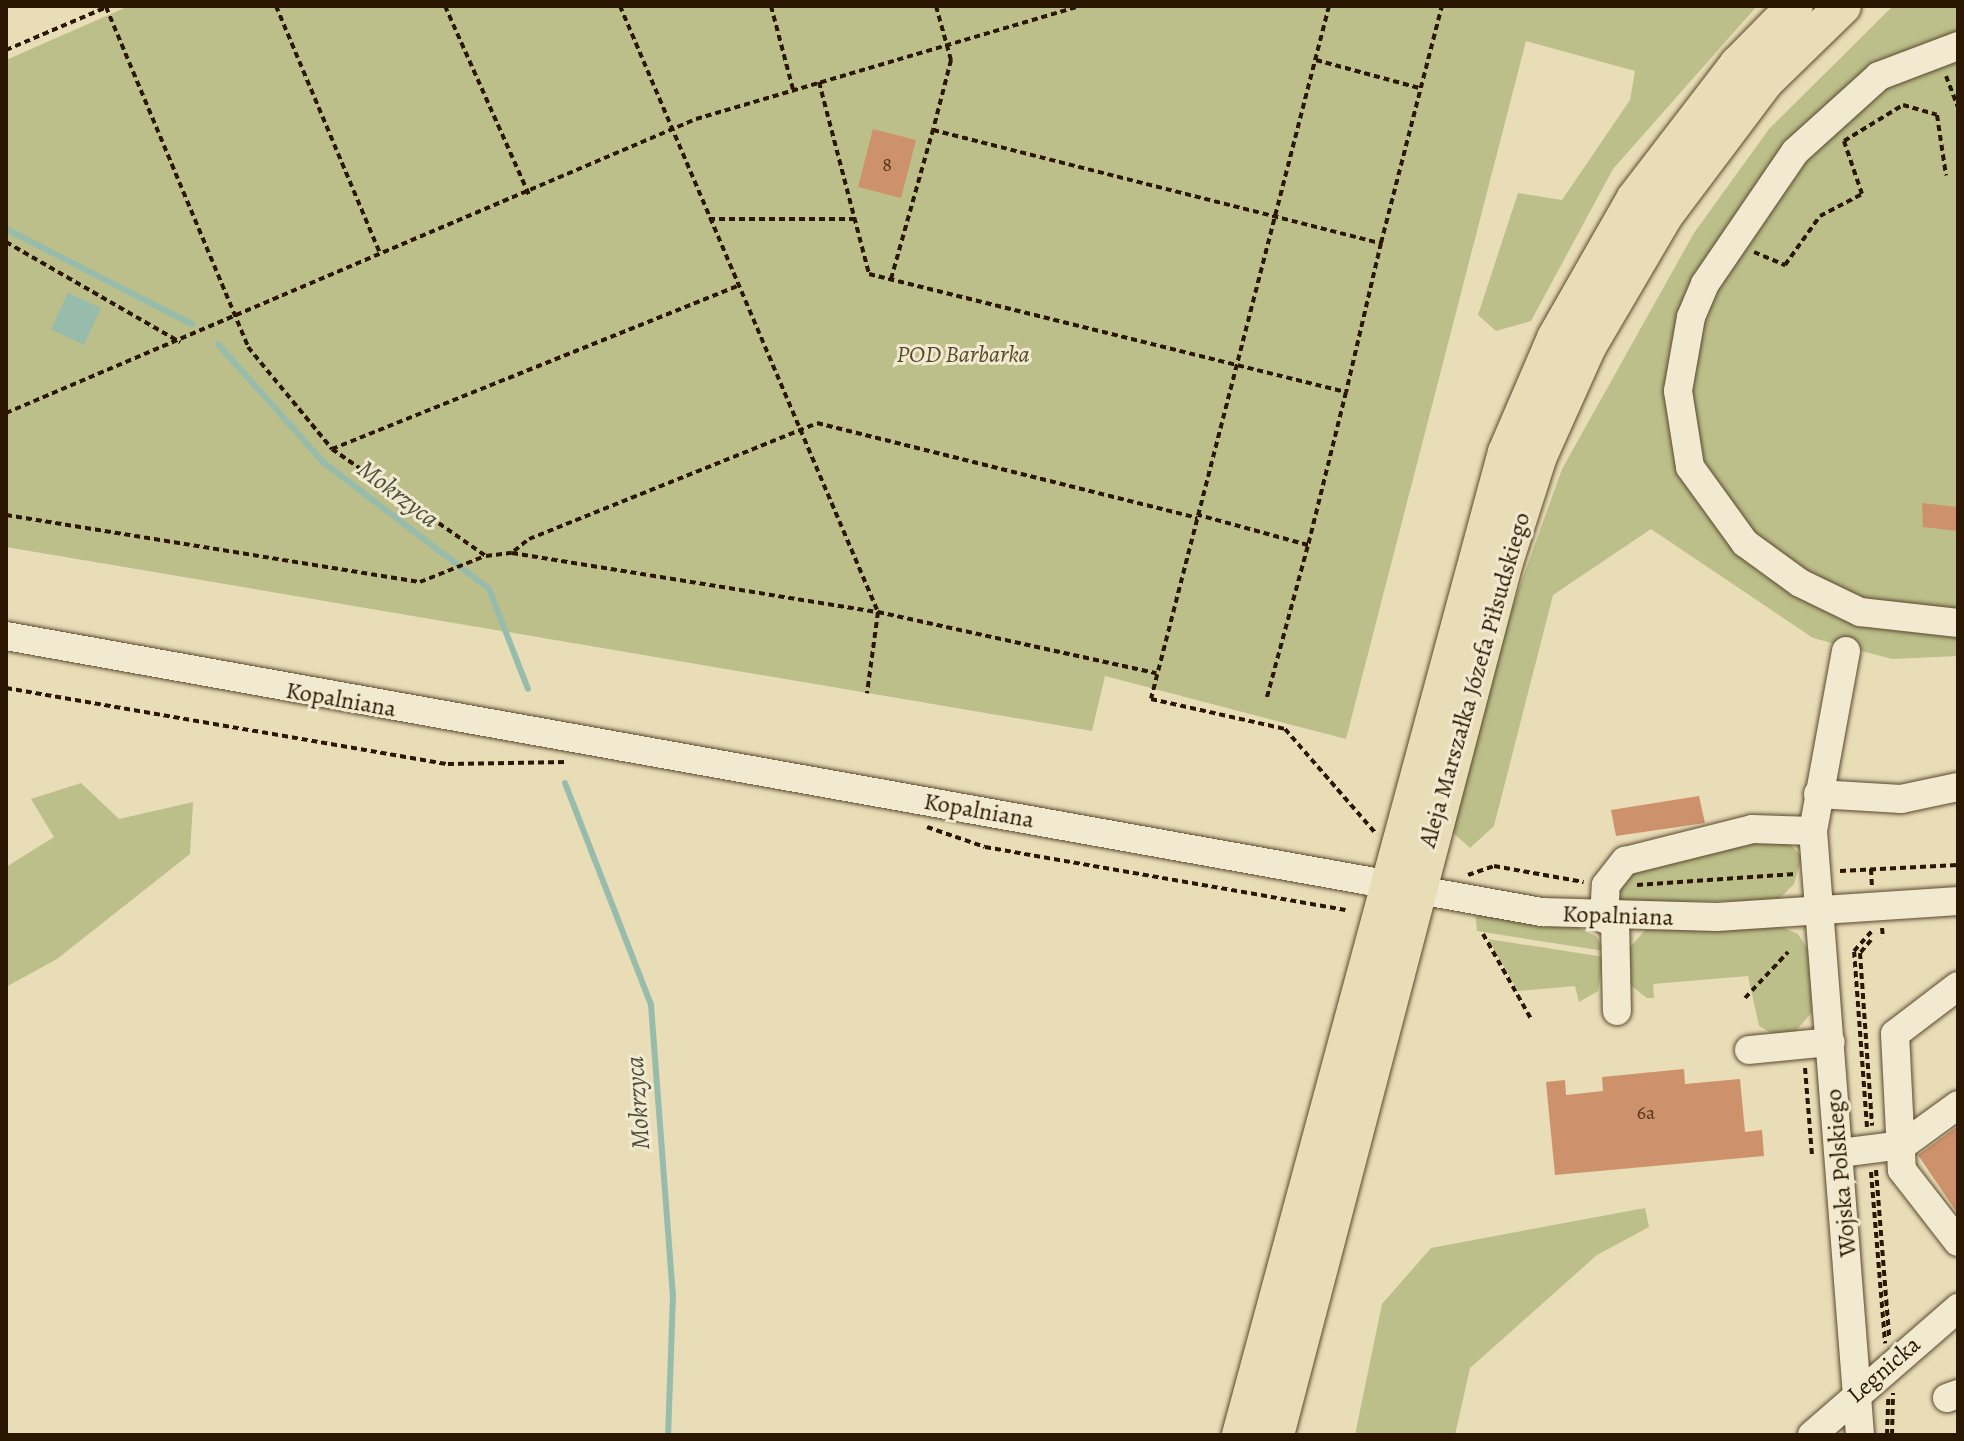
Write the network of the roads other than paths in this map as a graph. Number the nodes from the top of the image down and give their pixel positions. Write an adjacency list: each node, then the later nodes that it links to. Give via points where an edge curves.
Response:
1 (1795, 6): 10 (main road, Aleja Marszałka Józefa Piłsudskiego, via 1675,143 1555,338 1483,521)
2 (1843, 6): 10 (main road, Aleja Marszałka Józefa Piłsudskiego, via 1766,81 1701,162 1589,345 1539,456)
3 (1950, 48): 4 (street, via 1879,76 1828,120 1730,239 1691,317 1681,362 1679,419 1702,489 1745,543 1828,598 1860,612)
4 (1958, 623)
5 (6, 636): 10 (street, Kopalniana)
6 (1846, 651): 8 (street, Wojska Polskiego)
7 (1958, 787): 8 (street, via 1901,799)
8 (1818, 794): 9 (street, Wojska Polskiego)
9 (1813, 831): 12 (street, Wojska Polskiego); 13 (street, via 1752,829 1668,845 1625,861 1606,885)
10 (1401, 886): 13 (street, Kopalniana); 24 (main road, Aleja Marszałka Józefa Piłsudskiego); 25 (main road, Aleja Marszałka Józefa Piłsudskiego)
11 (1958, 901): 12 (street, Kopalniana)
12 (1820, 911): 13 (street, Kopalniana); 16 (street, Wojska Polskiego)
13 (1610, 919): 15 (street)
14 (1958, 986): 19 (street, via 1895,1034)
15 (1617, 1011)
16 (1831, 1042): 17 (street); 20 (street, Wojska Polskiego)
17 (1749, 1050)
18 (1958, 1105): 19 (street)
19 (1903, 1145): 20 (street); 21 (street, via 1905,1179)
20 (1840, 1153): 23 (street, Wojska Polskiego)
21 (1958, 1242)
22 (1958, 1308): 23 (street, Legnicka)
23 (1859, 1389): 26 (street, Legnicka); 27 (street, Wojska Polskiego)
24 (1240, 1435)
25 (1276, 1435)
26 (1812, 1435)
27 (1860, 1435)

